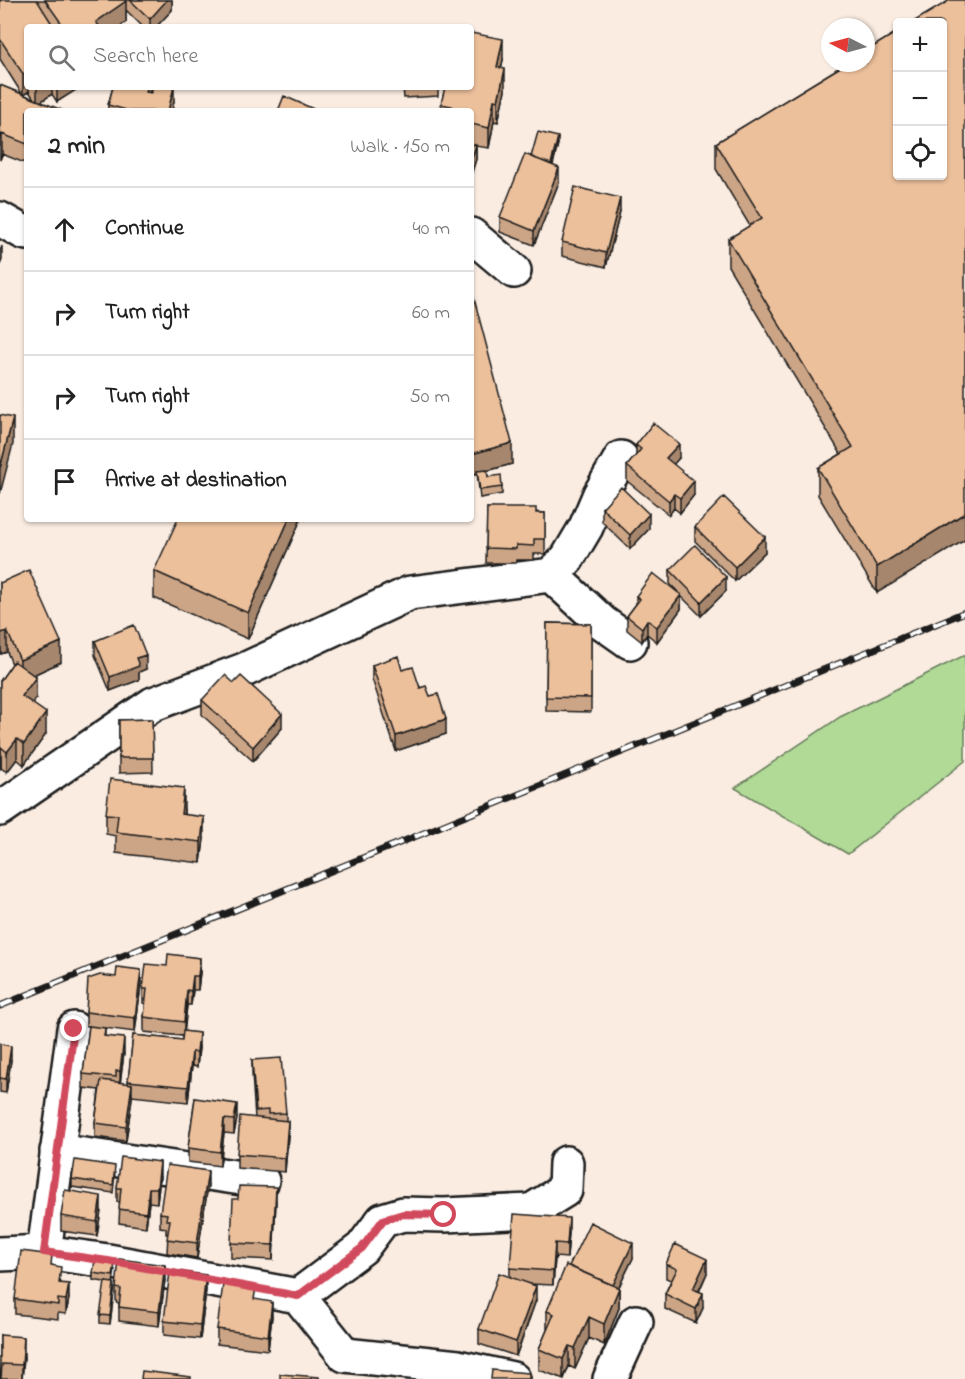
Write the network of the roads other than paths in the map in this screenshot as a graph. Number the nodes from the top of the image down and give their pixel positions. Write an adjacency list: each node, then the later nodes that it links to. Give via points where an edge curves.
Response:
1 (0, 219): 2 (street)
2 (24, 232)
3 (474, 238): 4 (street)
4 (514, 271)
5 (621, 458): 6 (street, via 567,560)
6 (551, 575): 7 (street); 8 (street, via 410,593 244,670 153,704)
7 (630, 642)
8 (0, 809)
9 (74, 1029): 10 (street)
10 (57, 1151): 12 (street); 13 (street)
11 (566, 1163): 15 (street, via 565,1190 531,1211 403,1214 383,1220 362,1248)
12 (262, 1181)
13 (44, 1252): 14 (street); 15 (street)
14 (0, 1254)
15 (298, 1296): 17 (street, via 345,1355 458,1367)
16 (636, 1322): 18 (street)
17 (513, 1379)
18 (610, 1379)

